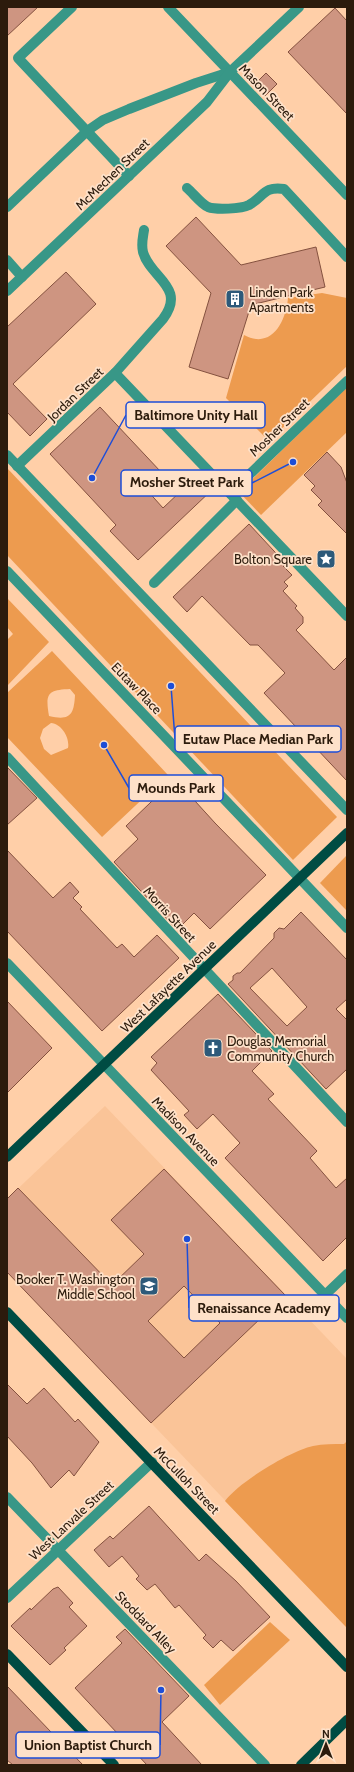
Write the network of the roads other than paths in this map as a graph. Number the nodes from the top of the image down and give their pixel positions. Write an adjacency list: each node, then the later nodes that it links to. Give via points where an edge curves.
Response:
1 (72, 7): 5 (street, via 18,58)
2 (168, 7): 4 (street, Mason Street)
3 (298, 7): 4 (street, McMechen Street)
4 (230, 72): 5 (street, McMechen Street, via 128,109); 6 (street, McMechen Street, via 207,102); 8 (street, Mason Street)
5 (87, 131): 6 (street); 9 (street, McMechen Street)
6 (129, 176): 13 (street, McMechen Street)
7 (187, 188): 11 (street, via 208,206 218,208 248,205 266,190 284,189)
8 (347, 195)
9 (7, 206)
10 (144, 230): 15 (street, via 143,252 147,261 168,286 168,312)
11 (347, 257)
12 (7, 260): 13 (street)
13 (22, 277): 14 (street, McMechen Street)
14 (7, 292)
15 (115, 373): 18 (street, Jordan Street); 19 (street, Jordan Street)
16 (347, 381): 19 (street, Mosher Street)
17 (7, 455): 18 (street)
18 (17, 466): 25 (street)
19 (230, 493): 20 (street, Jordan Street)
20 (237, 500): 22 (street); 23 (street, Jordan Street)
21 (7, 572): 27 (street, Eutaw Place)
22 (154, 583)
23 (347, 616)
24 (7, 757): 30 (street, Morris Street)
25 (347, 810)
26 (347, 833): 27 (main road, West Lafayette Avenue)
27 (300, 878): 28 (street, Eutaw Place); 30 (main road, West Lafayette Avenue)
28 (347, 928)
29 (7, 963): 31 (street, Madison Avenue)
30 (203, 970): 31 (main road, West Lafayette Avenue); 32 (street, Morris Street)
31 (104, 1065): 33 (main road, West Lafayette Avenue); 35 (street, Madison Avenue)
32 (347, 1122)
33 (7, 1157)
34 (347, 1274): 35 (street)
35 (326, 1296): 37 (street, Madison Avenue)
36 (7, 1312): 38 (main road, McCulloh Street)
37 (347, 1318)
38 (152, 1462): 40 (street, West Lanvale Street); 43 (main road, McCulloh Street)
39 (7, 1496): 40 (street, Stoddard Alley)
40 (59, 1550): 41 (street, West Lanvale Street); 46 (street, Stoddard Alley)
41 (7, 1598)
42 (7, 1654): 45 (main road)
43 (347, 1667)
44 (347, 1720): 47 (main road)
45 (114, 1765)
46 (265, 1765)
47 (301, 1765)

